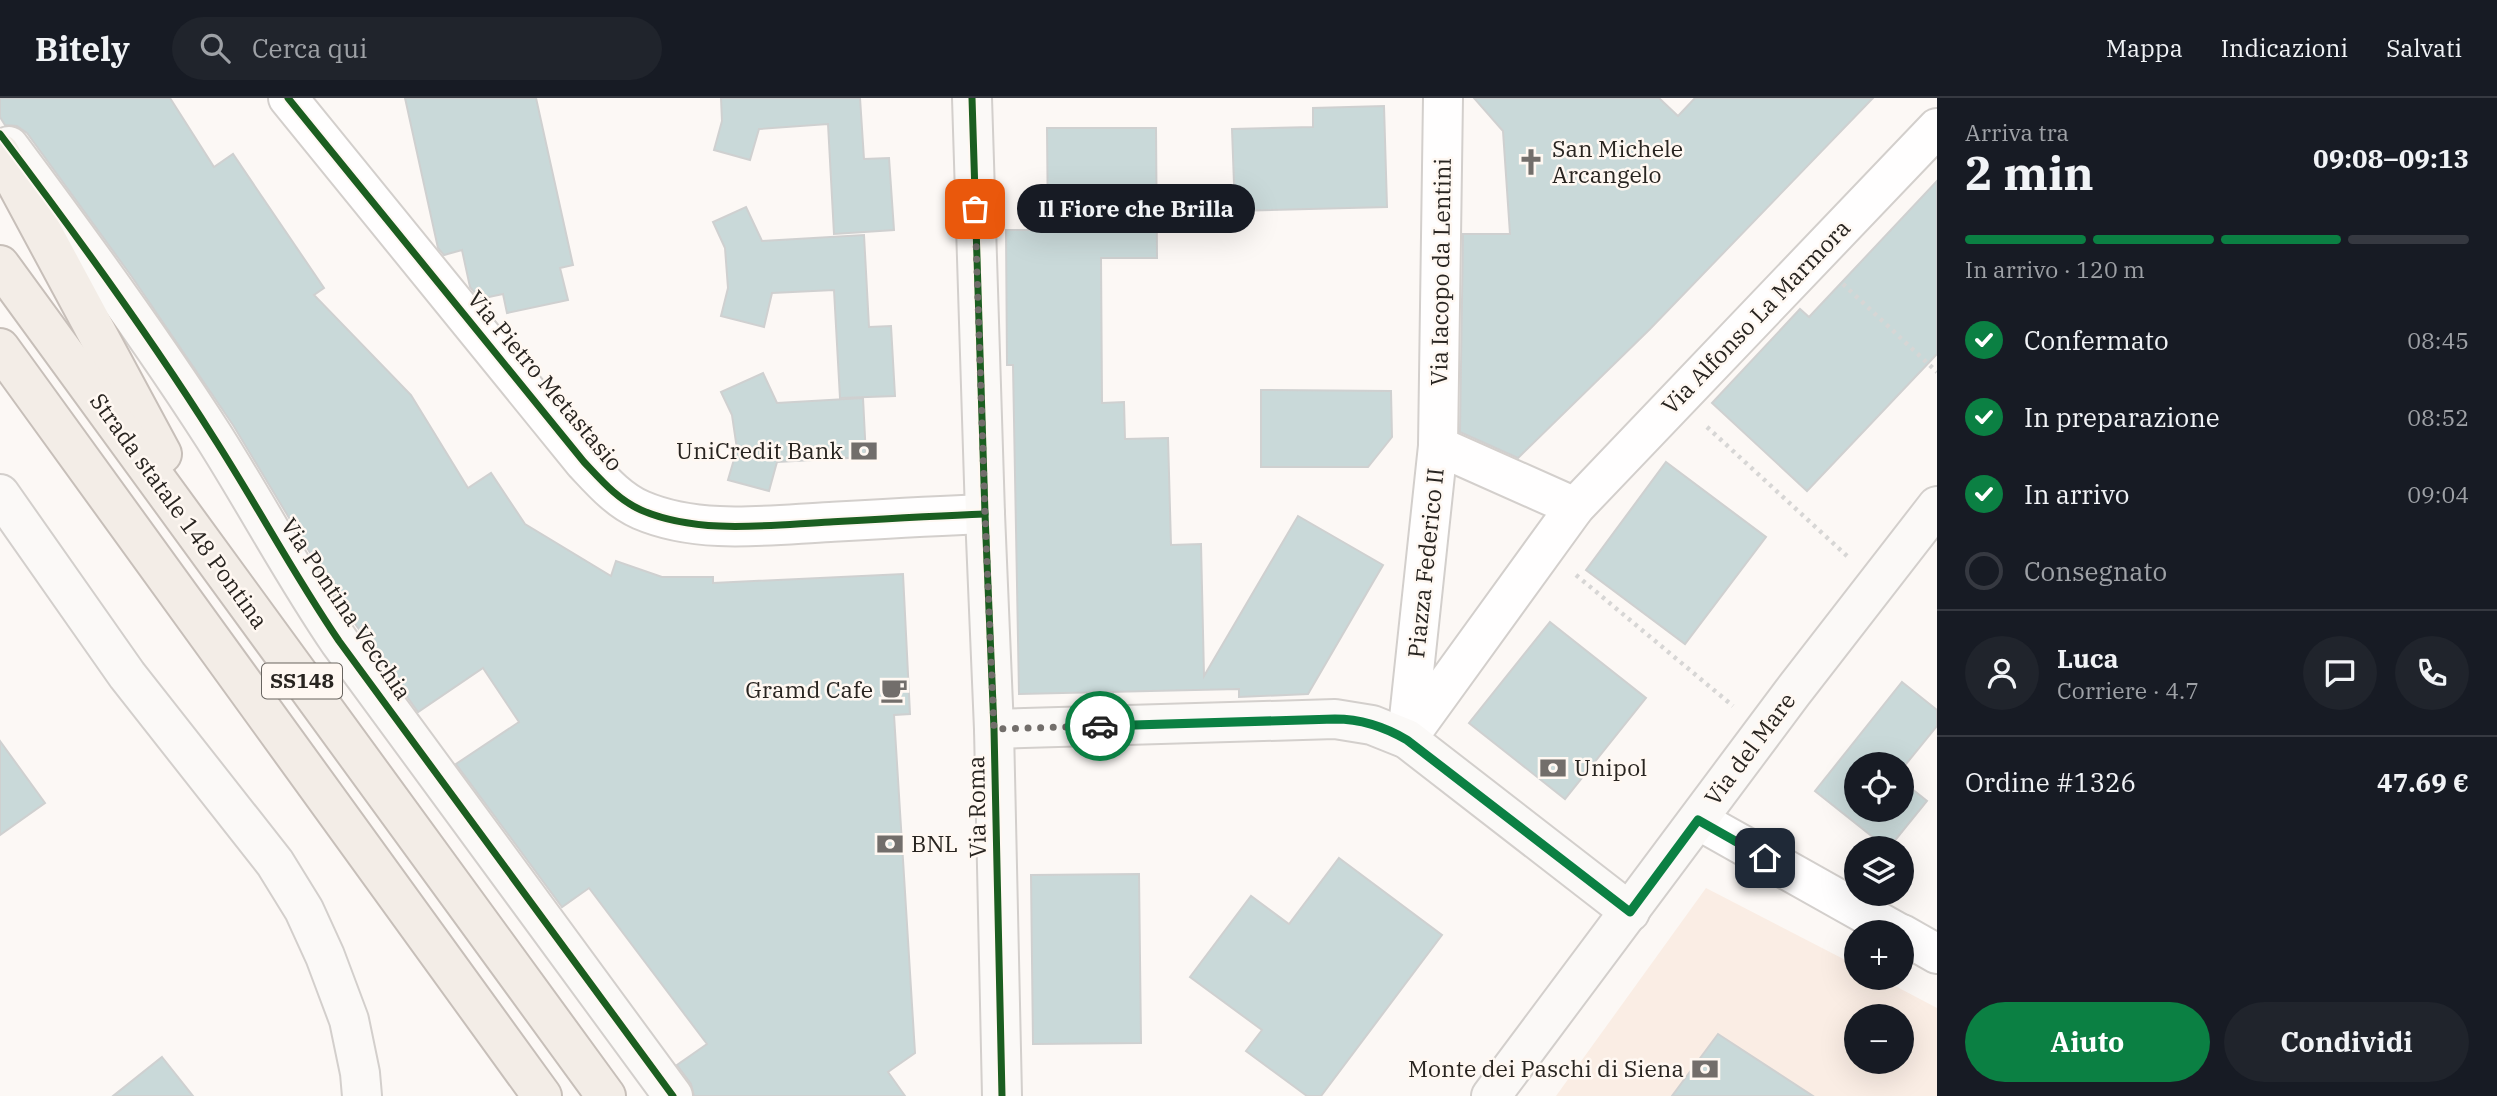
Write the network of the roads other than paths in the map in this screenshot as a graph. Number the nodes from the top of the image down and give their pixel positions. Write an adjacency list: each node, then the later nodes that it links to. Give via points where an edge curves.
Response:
1 (288, 98): 13 (street, Via Pietro Metastasio, via 584,462 629,504 675,521 740,526)
2 (972, 98): 13 (street, Via Roma)
3 (1443, 98): 9 (street, Via Iacopo da Lentini)
4 (1937, 128): 12 (street, Via Alfonso La Marmora)
5 (0, 134): 25 (street, Via Pontina Vecchia, via 91,255 214,438 333,633)
6 (0, 153): 14 (highway)
7 (0, 265): 14 (highway, Strada statale 148 Pontina / SS148)
8 (0, 348): 23 (highway, SS148)
9 (1438, 446): 12 (street, Piazza Federico II); 16 (street, Piazza Federico II)
10 (0, 494): 22 (street, via 127,675 275,863 304,910 349,1020)
11 (1937, 506): 17 (street, Via del Mare)
12 (1575, 507): 16 (street, Piazza Federico II)
13 (985, 514): 15 (street, Via Roma)
14 (234, 589): 24 (highway, Strada statale 148 Pontina / SS148)
15 (994, 729): 16 (street, via 1346,719); 26 (street, Via Roma)
16 (1407, 740): 18 (street)
17 (1698, 820): 18 (street, Via del Mare); 19 (street)
18 (1630, 912): 27 (street, Via del Mare)
19 (1876, 920)
20 (1914, 941): 21 (street)
21 (1937, 954)
22 (362, 1096)
23 (542, 1096)
24 (606, 1096)
25 (673, 1096)
26 (1002, 1096)
27 (1491, 1096)

